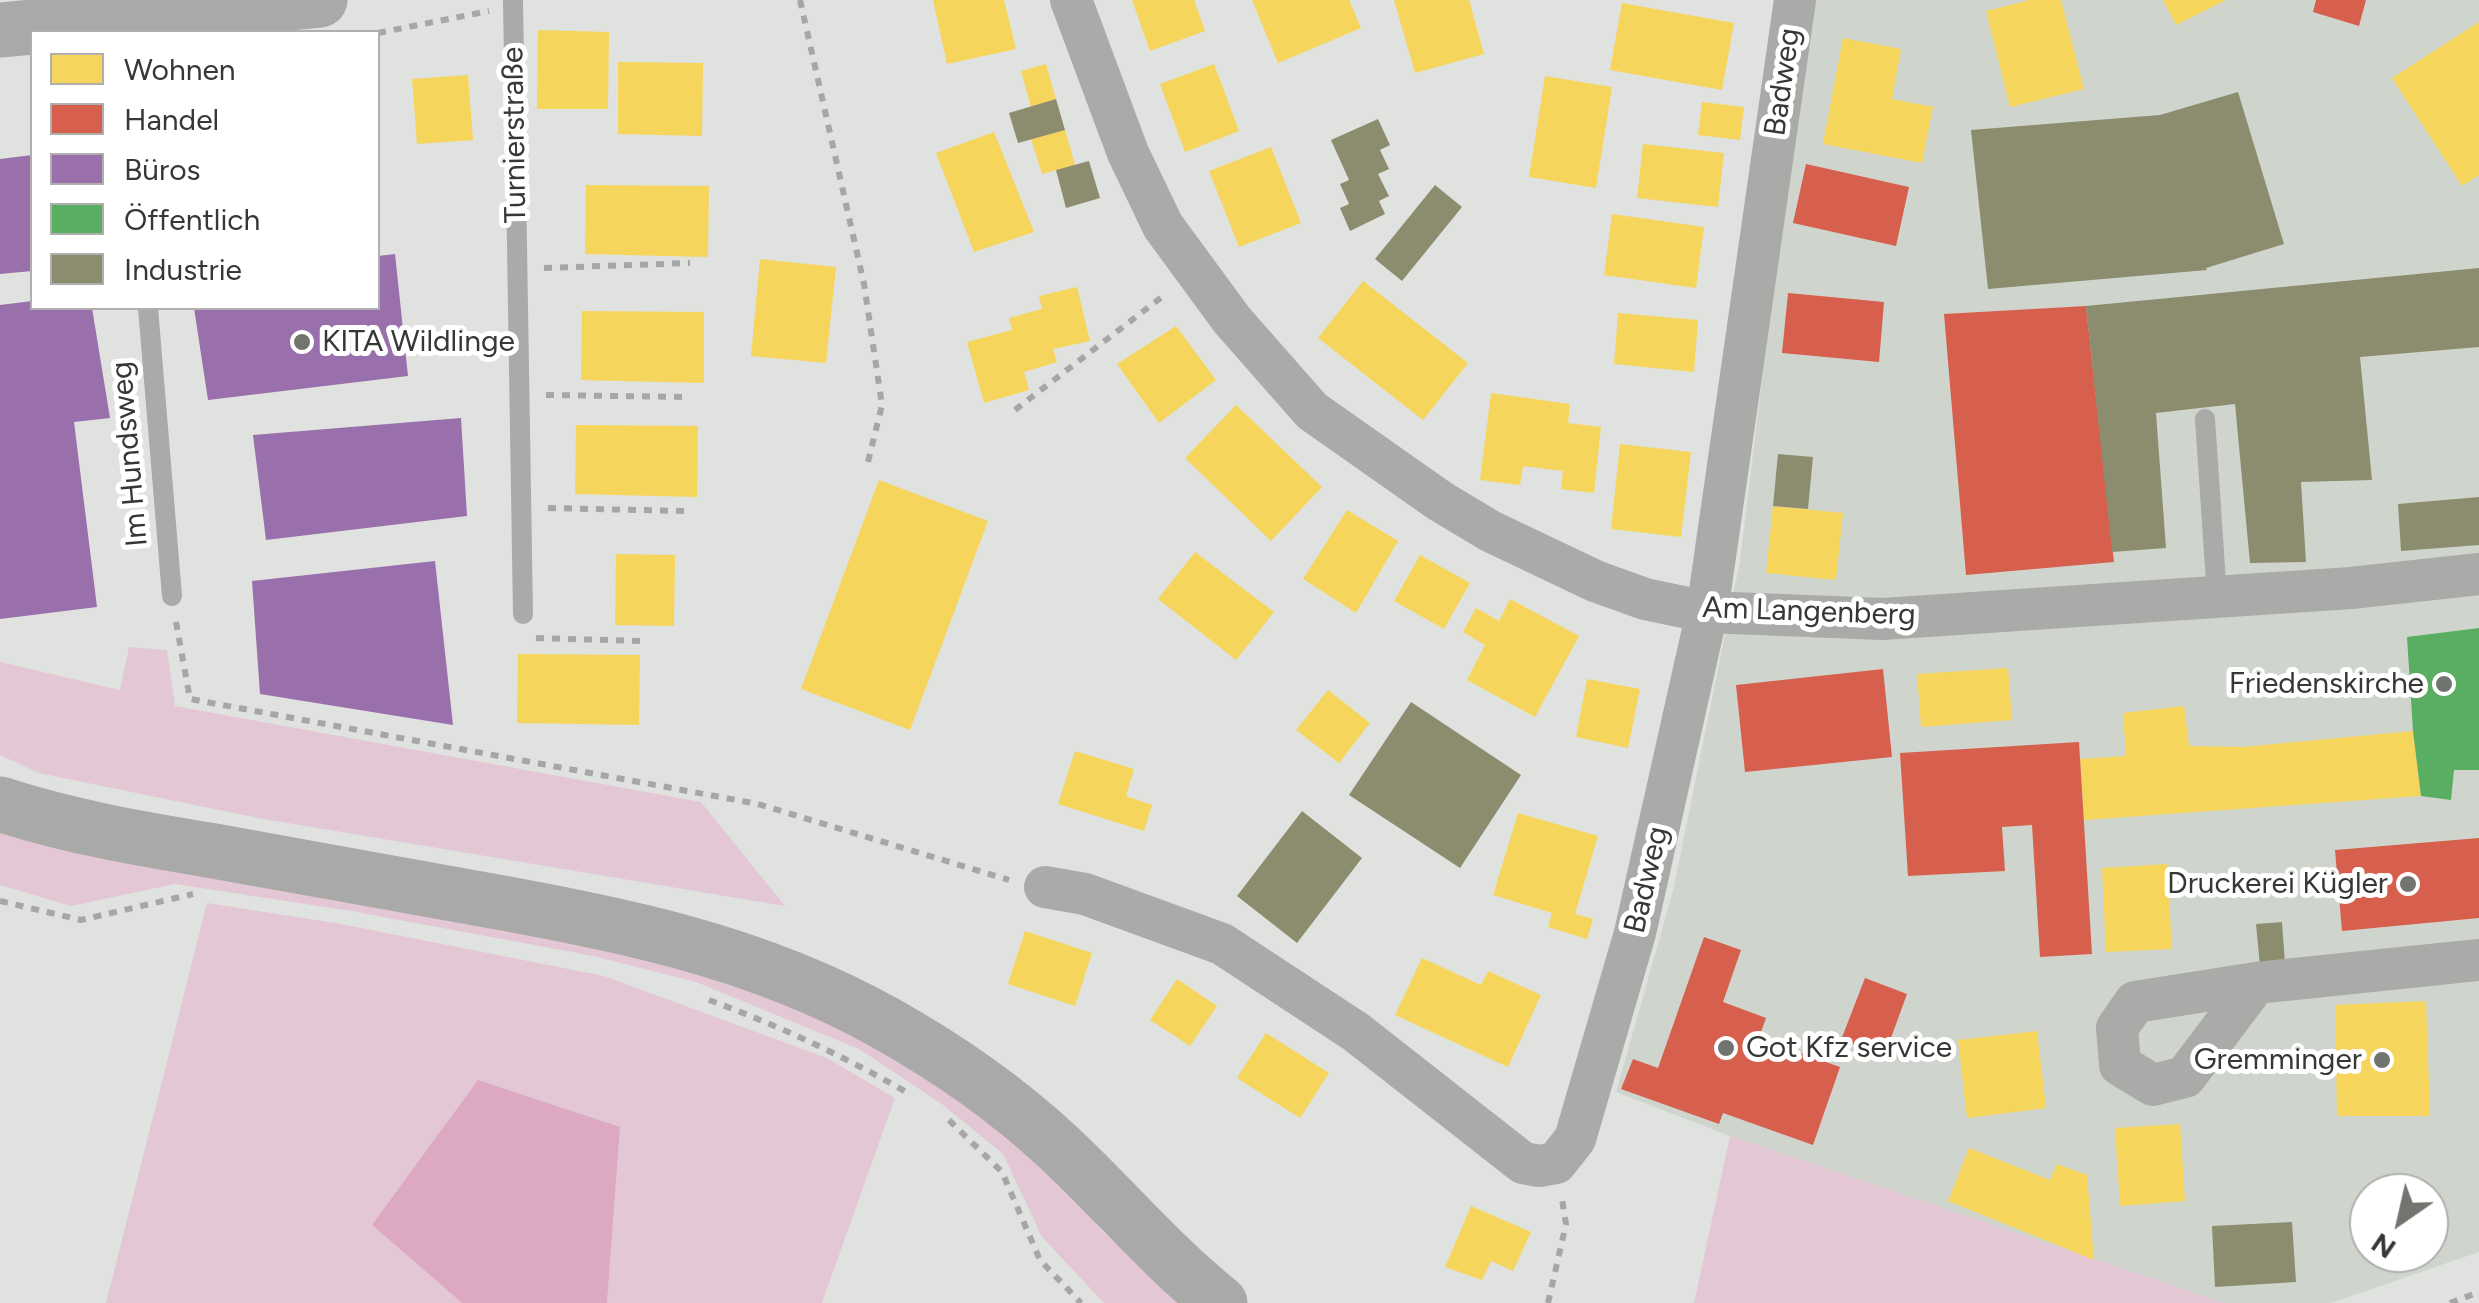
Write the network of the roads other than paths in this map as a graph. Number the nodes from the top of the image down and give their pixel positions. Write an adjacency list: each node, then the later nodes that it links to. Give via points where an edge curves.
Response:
1 (320, 0): 5 (main road)
2 (1071, 0): 12 (street, Am Langenberg, via 1128,153 1164,226 1232,320 1312,411 1490,531 1596,581)
3 (1794, 0): 12 (street, Badweg)
4 (513, 3): 13 (lane, Turnierstraße)
5 (123, 17): 6 (main road)
6 (0, 30)
7 (148, 310): 10 (lane, Im Hundsweg)
8 (2206, 419): 11 (lane)
9 (2479, 574): 11 (street, Am Langenberg)
10 (172, 596)
11 (2217, 597): 12 (street, Am Langenberg, via 1882,620)
12 (1706, 612): 15 (street, Badweg, via 1636,932 1575,1139 1556,1164 1523,1163 1356,1032 1222,944 1085,894)
13 (523, 614)
14 (0, 804): 18 (main road, via 108,832 636,928 788,976 928,1048 1014,1110)
15 (1044, 888)
16 (2479, 960): 17 (street)
17 (2256, 983)
18 (1220, 1303)

